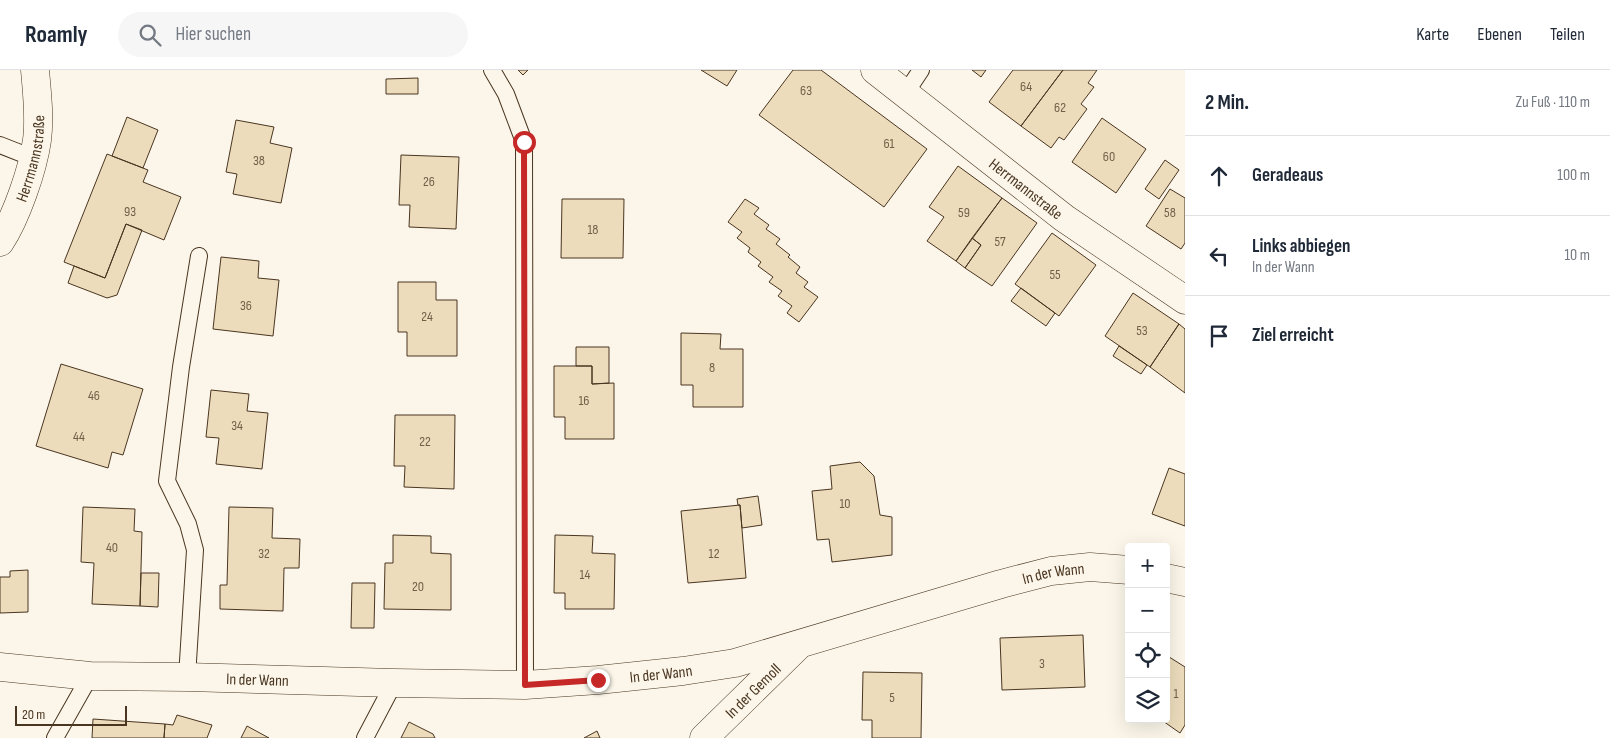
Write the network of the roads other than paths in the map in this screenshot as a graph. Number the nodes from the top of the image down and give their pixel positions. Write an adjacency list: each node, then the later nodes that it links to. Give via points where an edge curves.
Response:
1 (35, 70): 7 (street, Herrmannstraße, via 38,118)
2 (492, 70): 19 (lane, via 506,94 524,142)
3 (874, 70): 5 (street, Herrmannstraße)
4 (921, 70): 5 (lane)
5 (905, 94): 10 (street, Herrmannstraße, via 1064,218)
6 (0, 145): 7 (lane)
7 (33, 158): 8 (street, Herrmannstraße, via 18,207)
8 (0, 242)
9 (199, 256): 17 (lane, via 167,481 188,524 195,550)
10 (1185, 300)
11 (1125, 570): 14 (street, In der Wann, via 1090,567 1051,571)
12 (1170, 579): 13 (street)
13 (1185, 582)
14 (800, 644): 19 (street, In der Wann, via 709,667); 22 (street, In der Gemoll)
15 (0, 668): 16 (street, In der Wann)
16 (90, 676): 17 (street, In der Wann); 20 (lane)
17 (187, 677): 18 (street, In der Wann)
18 (394, 683): 19 (street, In der Wann); 21 (lane)
19 (525, 685)
20 (55, 738)
21 (365, 738)
22 (704, 738)

